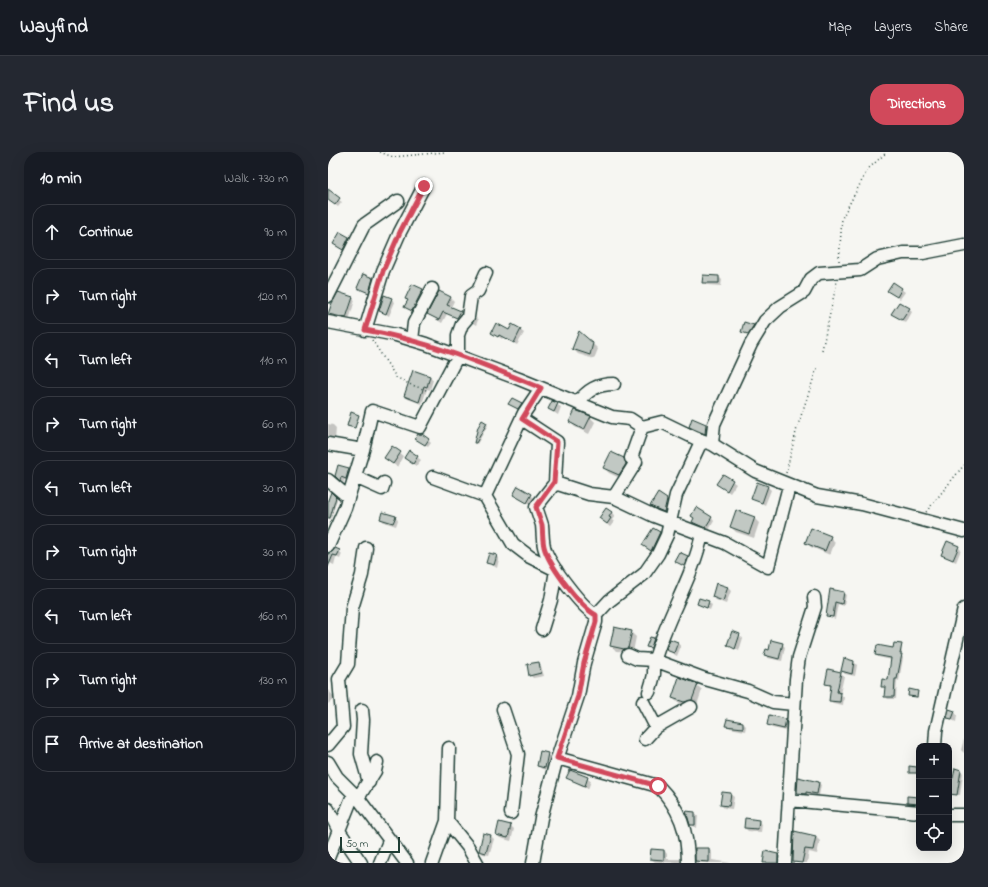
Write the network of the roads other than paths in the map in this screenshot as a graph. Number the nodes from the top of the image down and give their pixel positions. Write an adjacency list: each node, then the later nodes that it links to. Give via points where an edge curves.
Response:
1 (424, 186): 8 (street, via 383,271)
2 (398, 201): 6 (street, via 364,225)
3 (964, 245): 16 (street, via 922,253 903,253 878,259 860,270 819,274 811,279 804,292 780,307 766,321 748,350)
4 (486, 273): 10 (street, via 478,291 471,296 468,317 458,335)
5 (432, 289): 9 (street, via 414,323)
6 (328, 296)
7 (328, 322): 8 (street)
8 (365, 330): 9 (street)
9 (412, 340): 10 (street)
10 (458, 355): 12 (street); 18 (street, via 420,427 372,411)
11 (614, 384): 13 (street, via 606,384 588,391)
12 (541, 388): 13 (street); 14 (street)
13 (577, 403): 15 (street, via 612,417 630,419)
14 (522, 419): 22 (street, via 557,442); 25 (street)
15 (642, 427): 16 (street, via 662,422); 27 (street, via 631,458 636,462)
16 (708, 443): 24 (street, via 755,471); 28 (street, via 698,446 676,495)
17 (328, 444): 18 (street)
18 (363, 450): 19 (street)
19 (355, 477): 23 (street, via 382,489); 26 (street)
20 (433, 477): 25 (street)
21 (328, 480): 26 (street)
22 (554, 482): 27 (street, via 589,494); 33 (street, via 536,508 542,525 545,550)
23 (384, 483)
24 (787, 485): 29 (street, via 817,496 862,504); 30 (street, via 768,567 732,546)
25 (484, 496): 33 (street, via 513,544 530,557)
26 (348, 497): 31 (street)
27 (614, 497): 28 (street)
28 (670, 522): 30 (street); 36 (street, via 668,535 644,574 609,601)
29 (964, 531)
30 (702, 534): 39 (street, via 684,592 674,609)
31 (329, 543)
32 (366, 548): 47 (street, via 362,575 352,608 348,664 339,679 343,727)
33 (556, 570): 36 (street); 37 (street, via 551,600)
34 (814, 597): 40 (street, via 815,607 799,657)
35 (964, 610): 46 (street)
36 (596, 615): 49 (street, via 578,696)
37 (542, 629)
38 (628, 654): 39 (street, via 637,659)
39 (654, 660): 40 (street, via 705,679 748,691 773,702); 44 (street, via 654,674 646,697)
40 (794, 704): 54 (street)
41 (691, 707): 44 (street)
42 (503, 709): 57 (street, via 518,754)
43 (362, 710): 52 (street, via 361,754)
44 (656, 727): 45 (street)
45 (645, 739)
46 (935, 743)
47 (328, 745)
48 (449, 748): 60 (street)
49 (557, 758): 69 (street); 70 (street, via 658,786 678,811 687,835)
50 (328, 762): 53 (street, via 337,777)
51 (378, 762): 52 (street)
52 (369, 782): 53 (street)
53 (356, 797): 61 (street); 62 (street)
54 (789, 800): 56 (street); 71 (street)
55 (328, 809): 61 (street)
56 (916, 812)
57 (511, 814)
58 (952, 814): 59 (street)
59 (964, 815)
60 (447, 821): 67 (street); 68 (street)
61 (339, 831): 63 (street); 64 (street)
62 (389, 840): 65 (street); 66 (street)
63 (328, 858)
64 (361, 863)
65 (380, 863)
66 (407, 863)
67 (432, 863)
68 (477, 863)
69 (532, 863)
70 (688, 863)
71 (785, 863)

